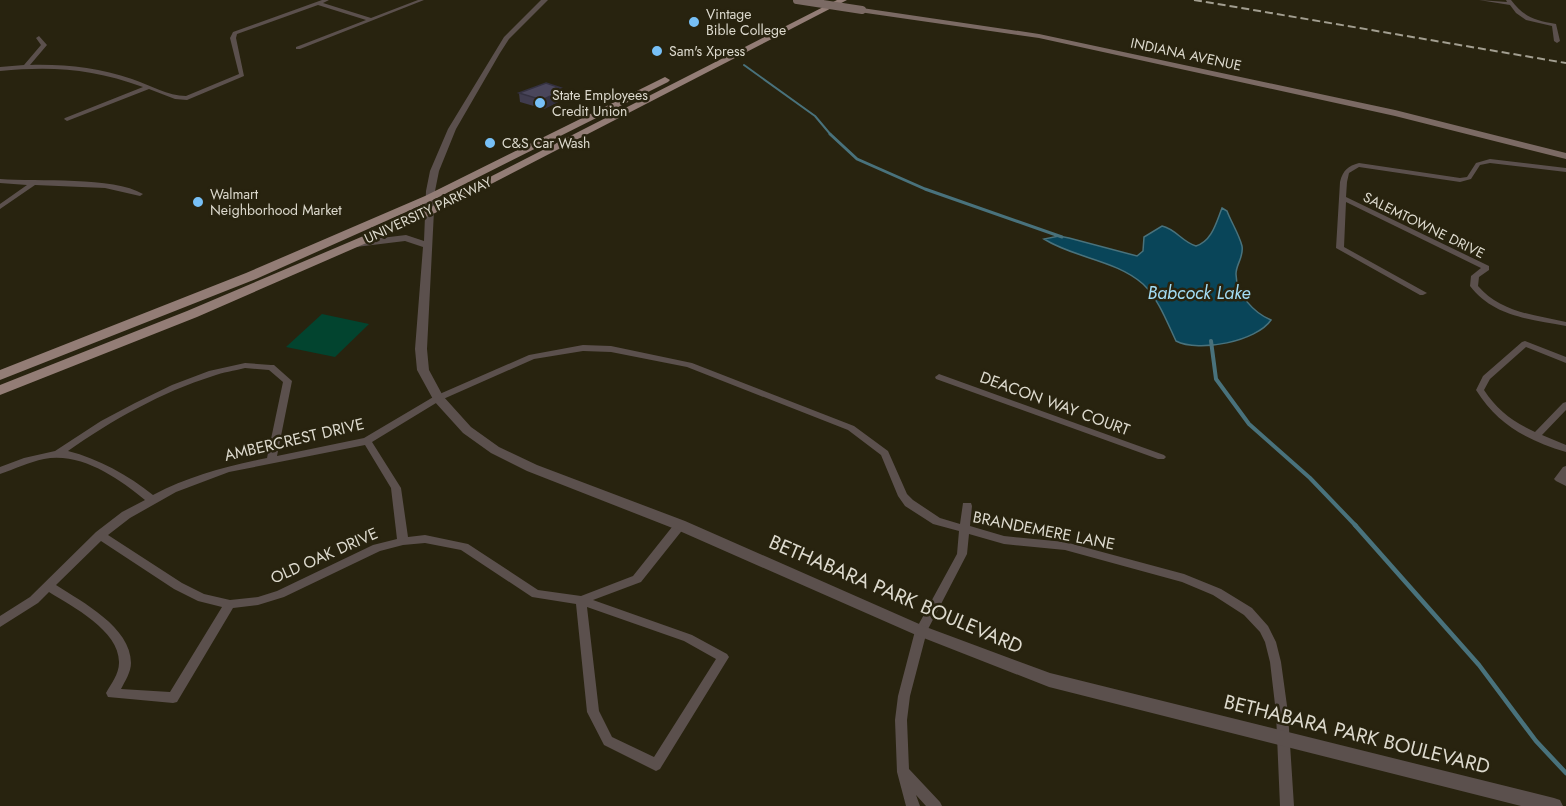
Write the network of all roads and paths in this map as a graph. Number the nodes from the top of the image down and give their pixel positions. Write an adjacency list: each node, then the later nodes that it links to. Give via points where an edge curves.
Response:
1 (327, 0): 9 (street)
2 (423, 0): 10 (street)
3 (545, 0): 26 (street, BETHABARA PARK BOULEVARD, via 496,53 439,156)
4 (796, 0): 20 (main road, INDIANA AVENUE, bridge, via 1040,36 1395,113)
5 (823, 0): 26 (main road, UNIVERSITY PARKWAY)
6 (843, 0): 26 (main road, UNIVERSITY PARKWAY)
7 (1481, 0): 8 (street)
8 (1510, 2): 11 (street, via 1518,15)
9 (317, 3): 10 (street); 18 (street, via 235,33 242,75 187,98)
10 (372, 21): 15 (street)
11 (1554, 25): 12 (street); 14 (street)
12 (1566, 26)
13 (39, 38): 16 (street, via 44,45)
14 (1557, 41)
15 (298, 48)
16 (25, 67): 17 (street); 18 (street, via 84,67)
17 (0, 69)
18 (149, 87): 19 (street)
19 (67, 119)
20 (1566, 156)
21 (1566, 171): 25 (street, SALEMTOWNE DRIVE, via 1490,161 1478,164 1469,178 1460,180 1359,165 1345,173)
22 (0, 182): 23 (street)
23 (34, 183): 24 (street, via 83,182); 27 (street)
24 (140, 194)
25 (1343, 198): 30 (street, via 1340,248); 31 (street, SALEMTOWNE DRIVE, via 1486,268 1475,276 1474,286 1493,304)
26 (430, 204): 28 (main road, UNIVERSITY PARKWAY); 29 (street, BETHABARA PARK BOULEVARD); 33 (main road, UNIVERSITY PARKWAY)
27 (0, 207)
28 (354, 245): 29 (street, via 406,238); 35 (main road, UNIVERSITY PARKWAY)
29 (428, 245): 36 (street, BETHABARA PARK BOULEVARD, via 421,349 423,370)
30 (1423, 293)
31 (1566, 324)
32 (1566, 360): 38 (street, via 1525,344 1486,378 1480,390 1491,410)
33 (0, 375)
34 (939, 377): 42 (street, DEACON WAY COURT)
35 (0, 390)
36 (438, 398): 39 (street, AMBERCREST DRIVE); 49 (street, BETHABARA PARK BOULEVARD, via 467,430 495,450); 50 (street, BRANDEMERE LANE, via 532,357 563,350 592,348 671,360 868,438 890,460 897,484 909,503 937,521)
37 (1566, 405): 38 (street)
38 (1536, 436): 40 (street)
39 (367, 441): 43 (street, AMBERCREST DRIVE); 52 (street, via 396,488)
40 (1566, 449)
41 (59, 453): 43 (street, via 147,401 210,374 252,364 274,368 288,381); 45 (street); 47 (street, via 96,465)
42 (1161, 457)
43 (271, 460): 47 (street, AMBERCREST DRIVE, via 215,473)
44 (1566, 469): 46 (street, via 1559,479)
45 (0, 471)
46 (1566, 482)
47 (152, 500): 51 (street, AMBERCREST DRIVE)
48 (967, 506): 50 (street)
49 (680, 525): 54 (street, OLD OAK DRIVE, via 637,579); 57 (street, BETHABARA PARK BOULEVARD)
50 (965, 530): 57 (street, via 958,567); 58 (street, BRANDEMERE LANE, via 1108,556 1195,581 1230,599 1255,618 1270,639)
51 (100, 535): 53 (street, AMBERCREST DRIVE); 55 (street, OLD OAK DRIVE, via 178,586 202,598)
52 (403, 541): 54 (street, OLD OAK DRIVE, via 425,539 464,547 536,594); 55 (street, OLD OAK DRIVE, via 377,548 280,594)
53 (49, 585): 55 (street, via 113,632 122,643 125,663 112,693 173,698); 56 (street, AMBERCREST DRIVE)
54 (581, 600): 54 (street, via 593,712 608,741 656,765 723,657 688,638)
55 (230, 604)
56 (0, 622)
57 (921, 631): 58 (street, BETHABARA PARK BOULEVARD, via 1049,680); 59 (street, via 904,696)
58 (1283, 737): 62 (street, BRANDEMERE LANE); 63 (street, BETHABARA PARK BOULEVARD)
59 (903, 772): 60 (street); 61 (street)
60 (913, 806)
61 (935, 806)
62 (1287, 806)
63 (1554, 806)

